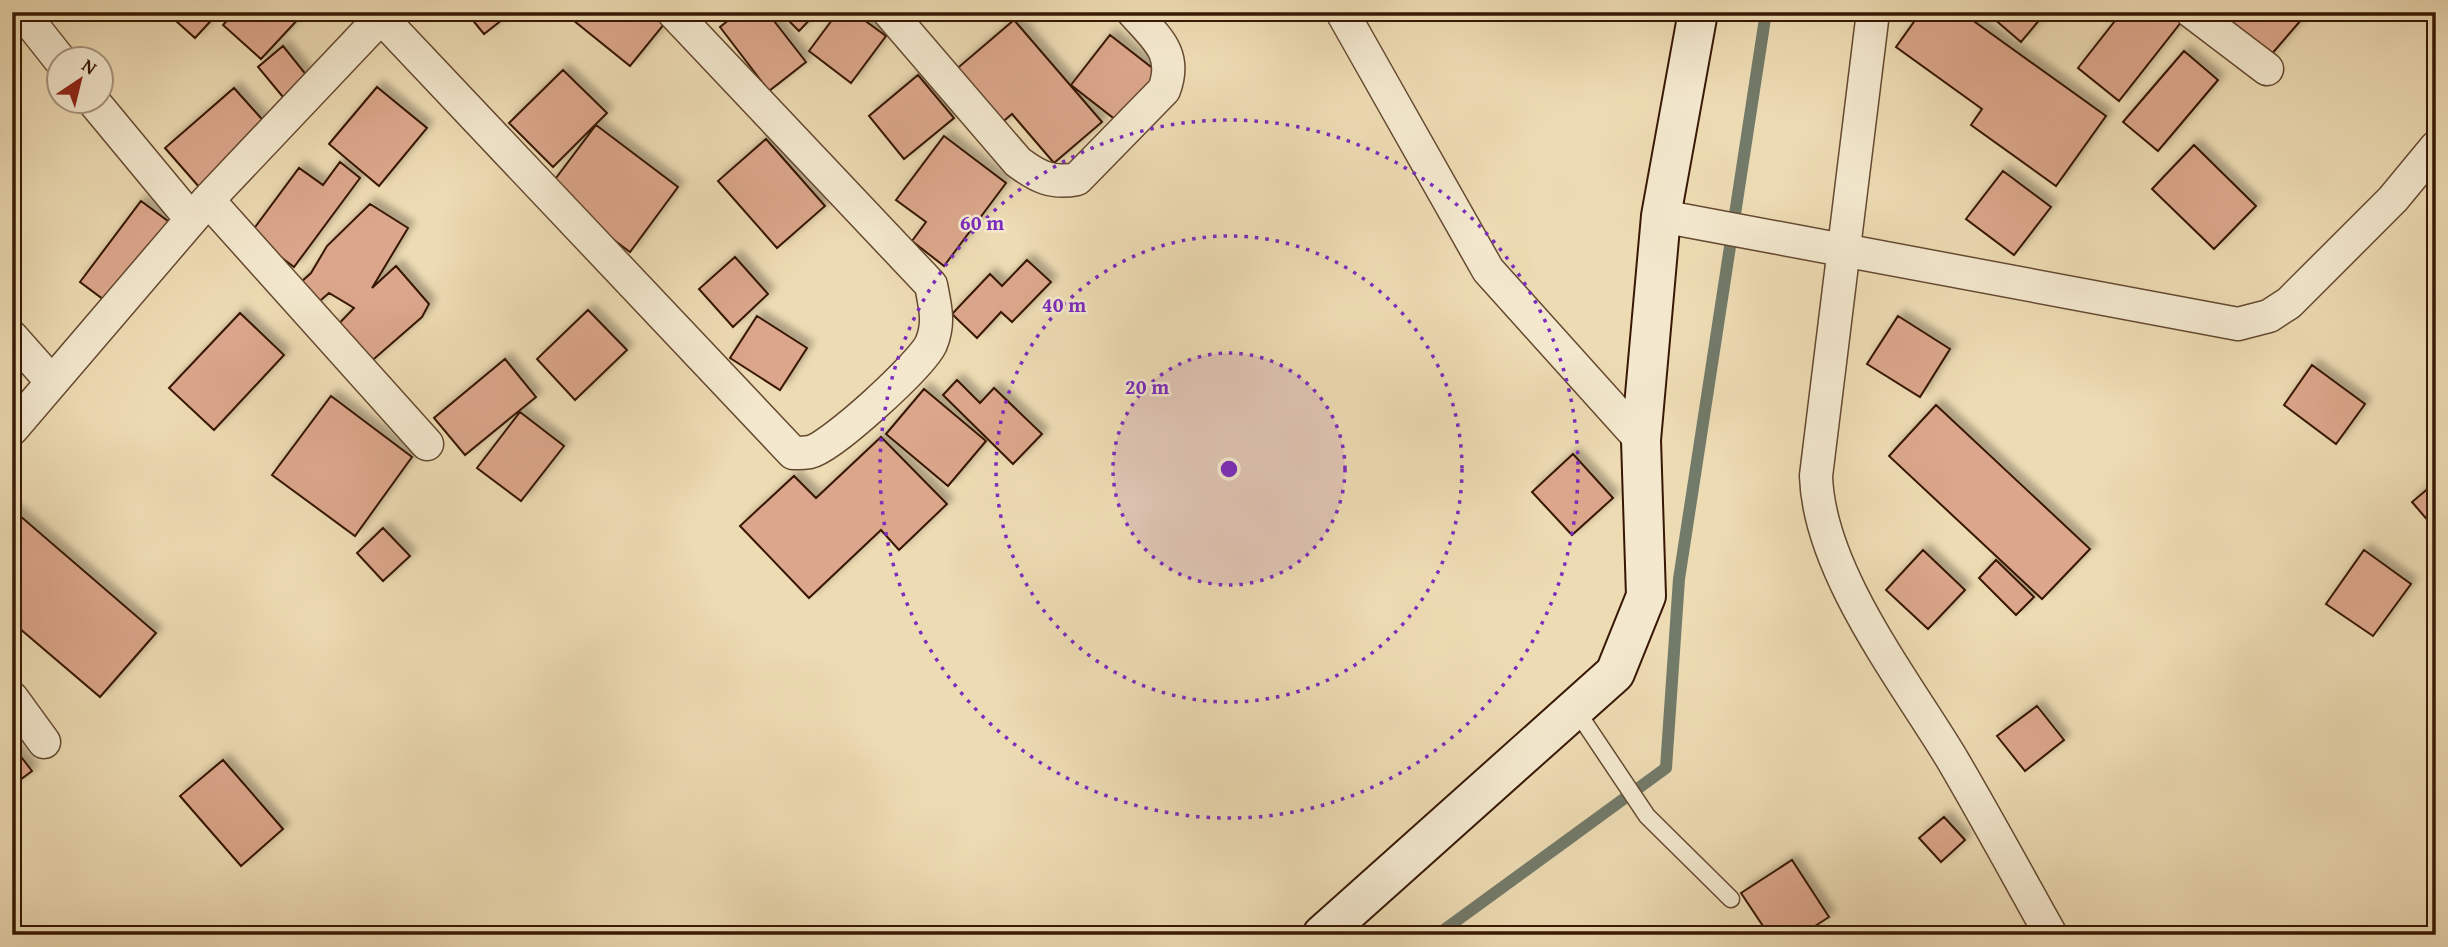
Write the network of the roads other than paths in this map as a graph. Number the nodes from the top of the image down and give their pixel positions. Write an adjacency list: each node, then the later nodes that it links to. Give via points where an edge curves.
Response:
1 (22, 12): 10 (street)
2 (673, 12): 9 (street, via 931,285 938,320 930,345 898,383 810,452 793,453)
3 (889, 12): 4 (street, via 1018,162 1038,178 1060,183 1077,179 1164,90 1170,59)
4 (1133, 12)
5 (1342, 12): 20 (street, via 1488,270)
6 (1698, 12): 15 (street)
7 (1873, 12): 16 (street)
8 (2192, 12): 11 (street)
9 (381, 14): 14 (street)
10 (49, 46)
11 (2267, 69)
12 (108, 116): 14 (street)
13 (2436, 147): 16 (street, via 2393,199 2289,303 2252,322 2227,323)
14 (200, 210): 18 (street); 21 (street)
15 (1661, 216): 16 (street); 20 (street)
16 (1844, 251): 27 (street, via 1816,476 1817,505 1826,538 1850,591 1954,762)
17 (12, 337): 18 (street)
18 (51, 381): 19 (street)
19 (12, 429)
20 (1641, 440): 23 (street, via 1646,596 1615,673)
21 (426, 444)
22 (12, 698): 24 (street)
23 (1576, 710): 25 (lane, via 1647,817); 26 (street)
24 (44, 742)
25 (1731, 899)
26 (1322, 935)
27 (2051, 935)

